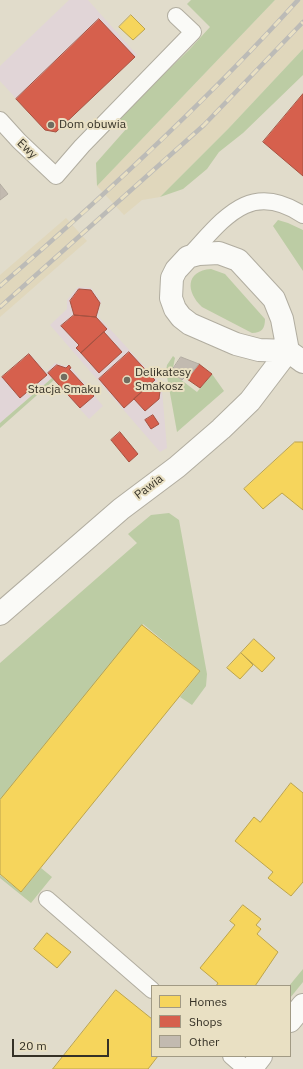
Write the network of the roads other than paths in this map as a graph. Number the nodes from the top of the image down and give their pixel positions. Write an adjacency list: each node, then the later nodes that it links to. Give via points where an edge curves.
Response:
1 (176, 16): 2 (lane, Ewy, via 193,32 56,176)
2 (0, 120)
3 (303, 214): 4 (lane, via 275,202 258,200 248,203 224,219)
4 (188, 257): 5 (street, via 208,252 219,253 245,265 274,299); 5 (street, via 176,270 171,288 175,309 181,317 190,324 236,344)
5 (296, 356): 6 (street, Pawia, via 221,429 177,467 121,509)
6 (0, 614)
7 (47, 899): 8 (lane)
8 (151, 989)
9 (303, 1005): 10 (street)
10 (291, 1020)
11 (232, 1057): 13 (lane)
12 (261, 1057): 14 (street)
13 (246, 1069)
14 (251, 1069)

